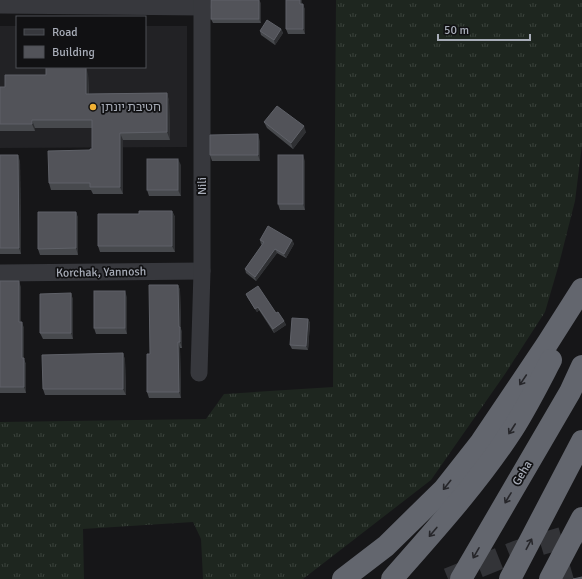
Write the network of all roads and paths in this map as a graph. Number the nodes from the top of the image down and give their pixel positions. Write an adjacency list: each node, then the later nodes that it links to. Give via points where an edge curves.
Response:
1 (202, 4): 2 (street); 3 (street, Nili)
2 (0, 5)
3 (202, 270): 4 (street, Korchak, Yannosh); 8 (street, Nili)
4 (0, 273)
5 (582, 289): 11 (highway, one-way to 11, via 489,429 444,489 386,546)
6 (582, 296): 12 (highway, one-way to 12, via 535,392 513,429 474,483)
7 (582, 366): 13 (highway, Geha, one-way to 13, via 566,398)
8 (199, 373)
9 (582, 441): 14 (highway, one-way to 9)
10 (582, 518): 15 (highway)
11 (343, 579)
12 (392, 579)
13 (460, 579)
14 (510, 579)
15 (550, 579)

